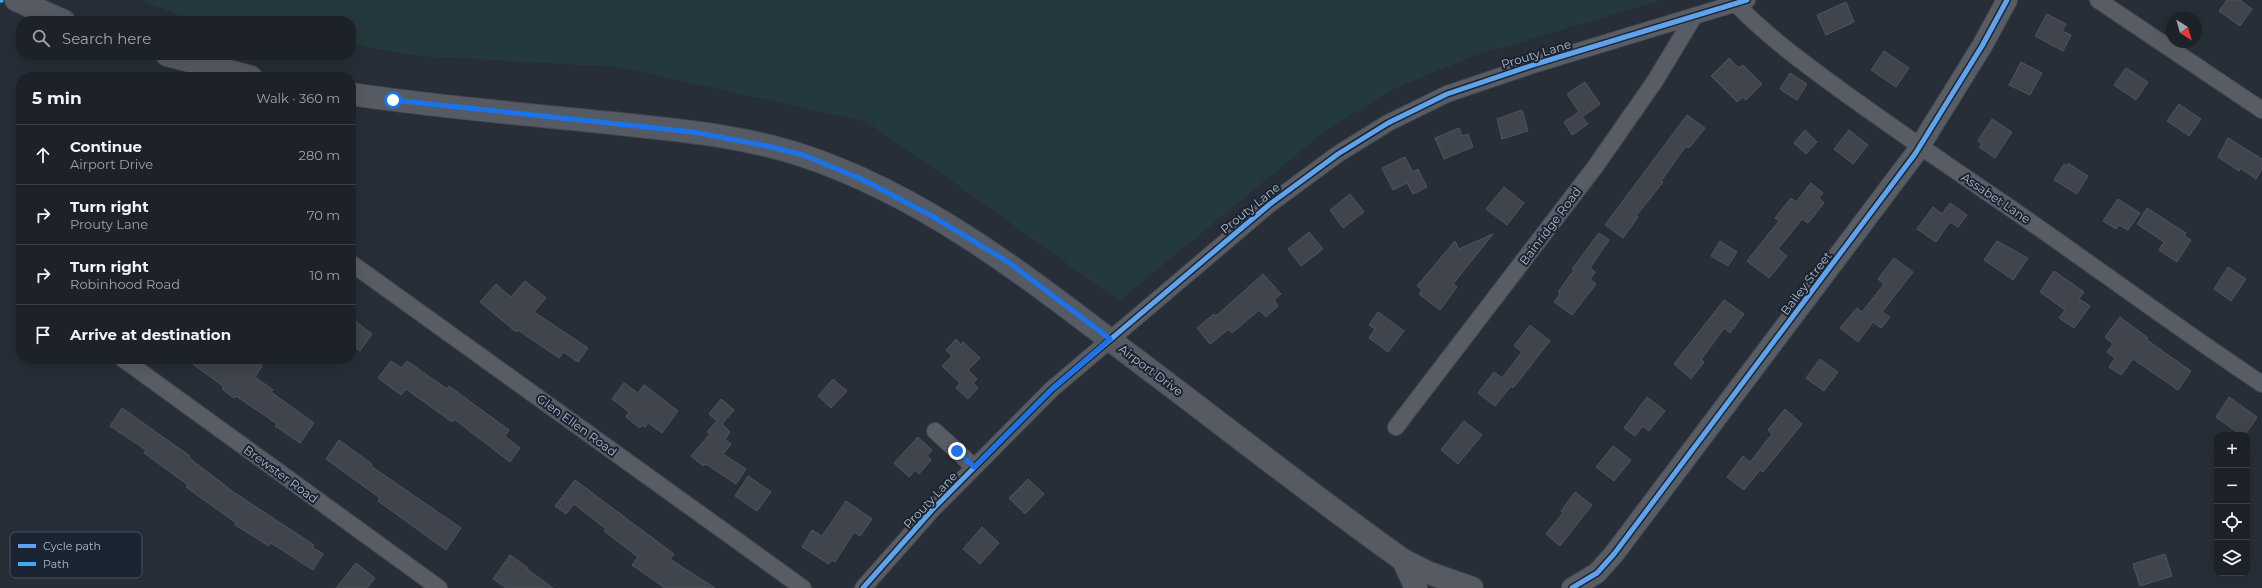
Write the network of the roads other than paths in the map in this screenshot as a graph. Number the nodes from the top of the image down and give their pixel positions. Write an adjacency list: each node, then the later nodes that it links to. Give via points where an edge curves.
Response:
1 (16, 0): 5 (main road)
2 (2007, 0): 11 (street, Bailey Street)
3 (2098, 0): 10 (street)
4 (1742, 2): 6 (street, Prouty Lane); 11 (street, Assabet Lane, via 1755,23 1820,76)
5 (53, 16)
6 (1693, 18): 13 (street, Prouty Lane, via 1536,64 1454,92 1388,123 1338,154 1270,204); 16 (street, Bainridge Road, via 1655,81 1595,167)
7 (186, 60): 8 (main road)
8 (232, 72)
9 (356, 95): 13 (main road, Airport Drive, via 693,132 803,155 861,179 930,215 1008,262)
10 (2262, 110)
11 (1920, 147): 15 (street, Assabet Lane, via 2047,232 2196,340); 20 (street, Bailey Street)
12 (356, 267): 22 (street, Glen Ellen Road)
13 (1110, 339): 18 (street, Prouty Lane, via 1052,389); 19 (main road, Airport Drive)
14 (130, 364): 21 (street, Brewster Road)
15 (2262, 384)
16 (1396, 428)
17 (935, 431): 18 (street)
18 (974, 467): 23 (street, Prouty Lane, via 932,510)
19 (1403, 560): 24 (main road, Airport Drive); 25 (main road, Airport Drive, via 1429,573)
20 (1603, 565): 26 (street, Bailey Street, via 1589,579); 27 (street, Bailey Street)
21 (439, 588)
22 (803, 588)
23 (864, 588)
24 (1416, 588)
25 (1472, 588)
26 (1572, 588)
27 (1593, 588)

